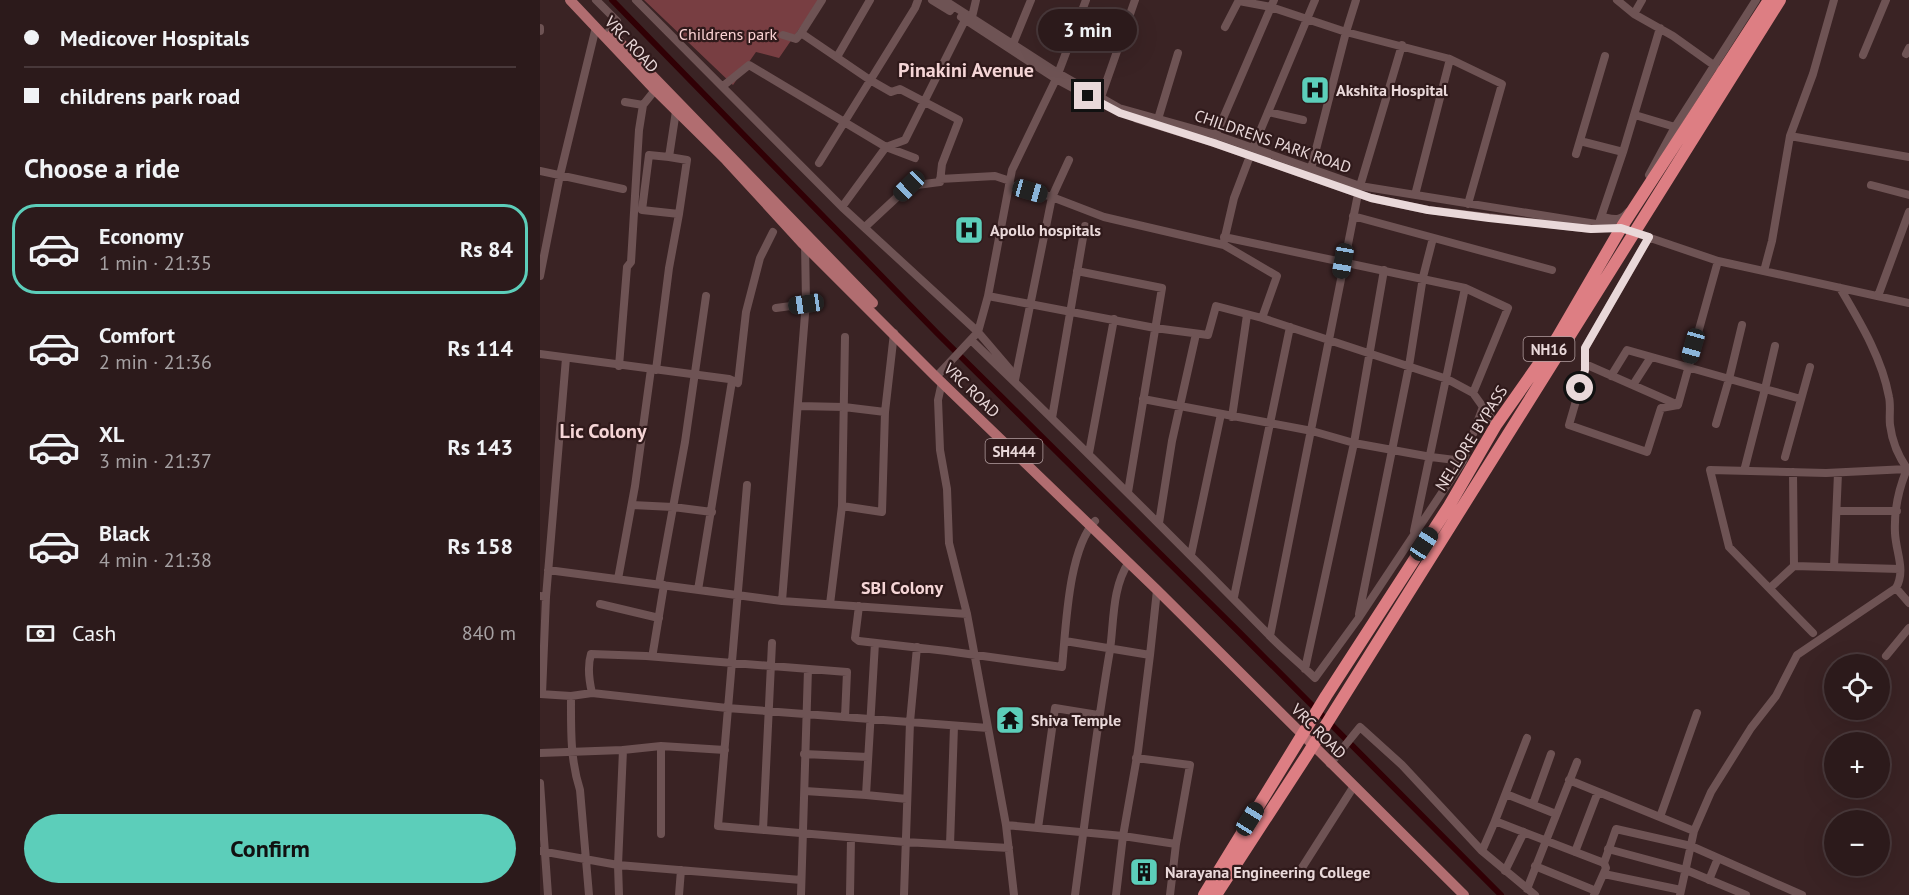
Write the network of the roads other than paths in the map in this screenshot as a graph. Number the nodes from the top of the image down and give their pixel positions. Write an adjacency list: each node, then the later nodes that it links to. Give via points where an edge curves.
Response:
1 (570, 0): 28 (main road, VRC ROAD / SH444)
2 (578, 0): 31 (main road, SH444)
3 (596, 0): 31 (street, via 617,21)
4 (636, 0): 46 (street)
5 (822, 0): 33 (street)
6 (870, 0): 41 (street)
7 (932, 0): 27 (street)
8 (944, 0): 27 (street)
9 (976, 0): 27 (street)
10 (1031, 0): 36 (street)
11 (1086, 0): 44 (street)
12 (1135, 0): 48 (street)
13 (1239, 0): 24 (street); 29 (street)
14 (1315, 0): 26 (street)
15 (1356, 0): 32 (street)
16 (1617, 0): 25 (street)
17 (1642, 0): 25 (street)
18 (1756, 0): 43 (street)
19 (1769, 0): 90 (highway, NELLORE BYPASS / NH16)
20 (1780, 0): 92 (highway, NELLORE BYPASS / NH16)
21 (1834, 0): 59 (street, via 1814,74)
22 (1886, 0): 39 (street)
23 (915, 1): 45 (street)
24 (1273, 4): 26 (street); 60 (street)
25 (1634, 14): 30 (street)
26 (1308, 18): 32 (street); 53 (street)
27 (970, 21): 35 (street, CHILDRENS PARK ROAD); 50 (street)
28 (596, 27): 47 (main road, VRC ROAD / SH444); 73 (street)
29 (1225, 27)
30 (1660, 28): 43 (street); 54 (street)
31 (609, 31): 95 (main road, SH444)
32 (1346, 32): 37 (street); 71 (street)
33 (801, 33): 34 (street, via 796,39); 41 (street)
34 (783, 35)
35 (998, 38): 36 (street, CHILDRENS PARK ROAD); 44 (street, CHILDRENS PARK ROAD)
36 (1013, 44): 44 (street, CHILDRENS PARK ROAD)
37 (1402, 45): 42 (street); 78 (street)
38 (1178, 53): 55 (street)
39 (1863, 55)
40 (1605, 56): 61 (street)
41 (837, 57): 45 (street)
42 (1450, 59): 79 (street); 82 (street, via 1502,84)
43 (1715, 66): 58 (street)
44 (1057, 76): 48 (street, CHILDRENS PARK ROAD); 60 (street, CHILDRENS PARK ROAD, via 1120,113); 75 (street)
45 (870, 80): 50 (street, via 891,92 900,89); 57 (street)
46 (723, 86): 57 (street, via 749,65); 83 (street)
47 (655, 90): 51 (street); 52 (main road, VRC ROAD / SH444)
48 (1101, 97): 55 (street, CHILDRENS PARK ROAD, via 1119,108)
49 (625, 102): 51 (street)
50 (924, 102): 62 (street, via 906,140); 74 (street, via 959,120)
51 (643, 105): 133 (street)
52 (676, 111): 67 (street); 95 (main road, VRC ROAD / SH444)
53 (1268, 112): 56 (street); 63 (street)
54 (1635, 115): 58 (street); 64 (street)
55 (1158, 118): 60 (street, CHILDRENS PARK ROAD)
56 (1303, 120)
57 (845, 121): 62 (street); 70 (street)
58 (1675, 127): 87 (street, via 1632,207 1623,218)
59 (1790, 136): 66 (street); 102 (street)
60 (1215, 139): 63 (street, CHILDRENS PARK ROAD)
61 (1580, 141): 64 (street); 65 (street)
62 (886, 147): 68 (street); 83 (street)
63 (1252, 152): 71 (street, CHILDRENS PARK ROAD); 78 (street, CHILDRENS PARK ROAD); 96 (street, via 1234,198)
64 (1623, 152): 87 (street)
65 (1576, 154)
66 (1909, 156)
67 (669, 157): 85 (street, via 687,160); 85 (street, via 650,155 642,210)
68 (915, 158)
69 (1069, 160): 81 (street)
70 (819, 163)
71 (1311, 169): 78 (street, CHILDRENS PARK ROAD)
72 (540, 171): 73 (street)
73 (560, 175): 77 (street); 103 (street)
74 (940, 179): 75 (street, via 995,176); 89 (street, via 909,186)
75 (1009, 183): 81 (street); 108 (street)
76 (1871, 185): 80 (street)
77 (623, 189)
78 (1359, 190): 79 (street, CHILDRENS PARK ROAD); 86 (street); 87 (street, CHILDRENS PARK ROAD, via 1371,198 1428,210)
79 (1415, 195): 82 (street, CHILDRENS PARK ROAD)
80 (1909, 195)
81 (1052, 197): 96 (street, via 1104,217); 112 (street)
82 (1468, 204): 87 (street, CHILDRENS PARK ROAD)
83 (842, 207): 89 (street)
84 (1909, 212): 109 (street)
85 (679, 214): 137 (street)
86 (1353, 216): 94 (street); 97 (street)
87 (1599, 223): 90 (street, CHILDRENS PARK ROAD)
88 (1085, 226): 101 (street)
89 (865, 227): 121 (street)
90 (1621, 228): 92 (street, CHILDRENS PARK ROAD); 160 (highway, NELLORE BYPASS / NH16, via 1557,338)
91 (773, 232): 144 (street, via 760,258 746,312 738,383)
92 (1634, 232): 93 (street, CHILDRENS PARK ROAD); 308 (highway, NELLORE BYPASS / NH16)
93 (1649, 237): 98 (street, CHILDRENS PARK ROAD); 132 (street, via 1585,348)
94 (1434, 238): 100 (street); 104 (street)
95 (807, 241): 111 (street); 122 (main road, VRC ROAD / SH444); 140 (main road, SH444)
96 (1224, 241): 97 (street); 116 (street, via 1277,276)
97 (1343, 261): 99 (street); 125 (street)
98 (1718, 261): 102 (street, CHILDRENS PARK ROAD); 136 (street)
99 (1384, 270): 104 (street); 128 (street)
100 (1552, 270)
101 (1077, 271): 114 (street); 120 (street, via 1162,288)
102 (1764, 271): 106 (street, CHILDRENS PARK ROAD)
103 (540, 276)
104 (1423, 278): 105 (street); 134 (street)
105 (1465, 288): 142 (street); 147 (street, via 1508,308)
106 (1840, 288): 109 (street, CHILDRENS PARK ROAD); 169 (street, via 1882,371 1890,398 1890,424 1896,448)
107 (706, 296): 138 (street)
108 (988, 296): 112 (street); 121 (street)
109 (1878, 296): 110 (street, CHILDRENS PARK ROAD)
110 (1909, 303)
111 (806, 304): 113 (street); 151 (street)
112 (1030, 304): 114 (street); 141 (street)
113 (776, 309)
114 (1070, 310): 117 (street); 158 (street)
115 (1247, 315): 116 (street); 123 (street, via 1216,306 1208,335); 157 (street)
116 (1262, 318): 119 (street)
117 (1114, 319): 120 (street); 165 (street)
118 (1742, 325): 143 (street)
119 (1290, 327): 125 (street); 159 (street)
120 (1155, 328): 123 (street); 148 (street)
121 (978, 332): 126 (street); 141 (street)
122 (894, 333): 140 (main road, VRC ROAD / SH444); 155 (street)
123 (1196, 334): 152 (street)
124 (845, 337): 153 (street)
125 (1330, 340): 128 (street); 162 (street)
126 (969, 343): 140 (street); 141 (street)
127 (1775, 346): 146 (street)
128 (1369, 353): 134 (street); 163 (street)
129 (540, 354): 131 (street)
130 (1651, 357): 136 (street); 139 (street, via 1627,350); 145 (street)
131 (566, 358): 133 (street); 189 (street)
132 (1585, 364): 139 (street); 150 (street, via 1569,425 1647,452 1661,408)
133 (619, 366): 137 (street)
134 (1409, 366): 142 (street); 164 (street)
135 (1810, 367): 149 (street)
136 (1687, 368): 143 (street); 150 (street)
137 (654, 369): 138 (street); 175 (street)
138 (694, 375): 144 (street); 177 (street)
139 (1611, 376): 145 (street)
140 (940, 377): 181 (main road, VRC ROAD / SH444); 204 (street, via 940,450 947,489 949,543)
141 (1015, 379): 158 (street)
142 (1447, 379): 147 (street); 166 (street)
143 (1729, 379): 146 (street); 161 (street)
144 (732, 381): 180 (street)
145 (1633, 385): 150 (street)
146 (1765, 389): 149 (street); 170 (street)
147 (1473, 393): 154 (street)
148 (1143, 399): 152 (street); 174 (street)
149 (1801, 399): 167 (street)
150 (1678, 405)
151 (798, 406): 153 (street); 199 (street)
152 (1181, 406): 156 (street); 182 (street)
153 (844, 407): 155 (street); 176 (street)
154 (1483, 407): 160 (street); 168 (street)
155 (885, 412): 176 (street, via 882,512)
156 (1221, 414): 157 (street); 184 (street)
157 (1232, 417): 159 (street)
158 (1052, 418): 165 (street)
159 (1270, 424): 162 (street); 198 (street)
160 (1496, 424): 307 (highway, NELLORE BYPASS / NH16, via 1449,506)
161 (1716, 424)
162 (1312, 431): 163 (street); 209 (street)
163 (1354, 443): 164 (street); 222 (street)
164 (1392, 449): 166 (street); 206 (street)
165 (1089, 453): 174 (street)
166 (1431, 457): 168 (street); 183 (street)
167 (1785, 457)
168 (1463, 461): 183 (street)
169 (1908, 470): 172 (street); 179 (street, via 1900,486)
170 (1744, 471): 171 (street); 192 (street, via 1710,470 1729,547)
171 (1793, 472): 172 (street); 186 (street)
172 (1838, 473): 178 (street)
173 (747, 485): 196 (street)
174 (1128, 492): 182 (street)
175 (632, 505): 177 (street); 190 (street)
176 (842, 506): 202 (street)
177 (673, 507): 180 (street); 191 (street)
178 (1837, 511): 179 (street); 187 (street)
179 (1897, 511): 188 (street, via 1895,532)
180 (712, 512): 194 (street)
181 (1093, 523): 185 (main road, VRC ROAD / SH444); 210 (street, via 1074,570); 246 (main road, SH444, via 1295,718)
182 (1160, 524): 184 (street)
183 (1413, 536): 206 (street)
184 (1191, 555): 198 (street)
185 (1129, 562): 195 (main road, VRC ROAD / SH444); 214 (street, via 1121,574)
186 (1794, 566): 187 (street); 192 (street)
187 (1834, 567): 188 (street)
188 (1900, 569): 193 (street, via 1902,577)
189 (548, 570): 190 (street); 197 (street)
190 (618, 579): 191 (street)
191 (662, 585): 194 (street); 205 (street)
192 (1770, 588): 208 (street)
193 (1896, 588): 200 (street); 263 (street, via 1797,655 1776,696 1711,792)
194 (698, 590): 196 (street)
195 (1157, 590): 218 (street); 246 (main road, VRC ROAD / SH444)
196 (738, 595): 199 (street); 219 (street)
197 (543, 596): 224 (street)
198 (1234, 597): 209 (street)
199 (782, 601): 202 (street)
200 (1909, 603)
201 (600, 604): 205 (street)
202 (830, 604): 203 (street)
203 (859, 606): 204 (street); 212 (street, via 855,638)
204 (967, 614): 216 (street)
205 (659, 618): 215 (street)
206 (1358, 619): 222 (street, via 1315,678)
207 (1909, 628): 217 (street)
208 (1813, 633)
209 (1269, 636): 222 (street)
210 (1065, 641): 214 (street); 216 (street, via 1062,667)
211 (772, 643): 220 (street)
212 (875, 643): 213 (street); 232 (street)
213 (917, 647): 216 (street); 233 (street)
214 (1110, 648): 218 (street); 230 (street)
215 (653, 652)
216 (974, 654): 235 (street)
217 (1888, 654)
218 (1150, 655): 245 (street)
219 (731, 664): 220 (street); 223 (street, via 591,654); 226 (street)
220 (772, 667): 221 (street); 227 (street)
221 (808, 669): 229 (street); 231 (street, via 847,672)
222 (1305, 669)
223 (592, 693): 225 (street); 226 (street)
224 (541, 694): 225 (street)
225 (571, 696): 240 (street)
226 (727, 708): 227 (street); 239 (street)
227 (768, 712): 229 (street); 262 (street)
228 (1697, 712): 258 (street)
229 (807, 714): 231 (street); 242 (street)
230 (1098, 715): 261 (street, via 1055,708); 266 (street)
231 (845, 717): 232 (street)
232 (870, 720): 233 (street); 244 (street)
233 (910, 722): 234 (street); 255 (street)
234 (954, 726): 235 (street); 273 (street)
235 (988, 728): 260 (street)
236 (1527, 738): 253 (street)
237 (661, 746): 238 (street); 239 (street); 267 (street)
238 (623, 750): 240 (street); 283 (street)
239 (725, 750): 262 (street, via 718,826)
240 (571, 752): 241 (street); 281 (street, via 580,790)
241 (540, 753)
242 (804, 753): 244 (street); 251 (street)
243 (1551, 754): 256 (street)
244 (868, 757): 254 (street)
245 (1136, 758): 268 (street); 272 (street, via 1190,765)
246 (1332, 762): 250 (main road, VRC ROAD / SH444); 277 (street, via 1360,727 1402,765); 310 (main road, SH444)
247 (1577, 762): 248 (street)
248 (1569, 780): 252 (street); 257 (street)
249 (540, 783): 278 (street)
250 (1354, 786): 288 (street); 309 (main road, VRC ROAD / SH444)
251 (805, 791): 254 (street); 265 (street)
252 (1598, 792): 258 (street); 279 (street)
253 (1506, 794): 256 (street); 259 (street)
254 (866, 795): 255 (street)
255 (907, 800): 271 (street)
256 (1533, 804): 257 (street)
257 (1556, 814): 270 (street)
258 (1660, 817): 263 (street)
259 (1496, 821): 264 (street); 277 (street)
260 (1006, 825): 261 (street); 275 (street)
261 (1038, 828): 266 (street)
262 (763, 830): 265 (street)
263 (1694, 831): 274 (street)
264 (1524, 832): 270 (street); 287 (street)
265 (803, 833): 269 (street); 290 (street)
266 (1083, 833): 268 (street); 304 (street)
267 (661, 834)
268 (1123, 836): 272 (street); 305 (street)
269 (851, 838): 271 (street); 301 (street)
270 (1546, 841): 279 (street); 284 (street)
271 (905, 842): 273 (street); 302 (street)
272 (1176, 844): 306 (street)
273 (950, 845): 275 (street)
274 (1691, 846): 276 (street, via 1616,829); 280 (street); 286 (street)
275 (1009, 848): 303 (street)
276 (1608, 849): 282 (street); 286 (street)
277 (1482, 851): 287 (street)
278 (543, 852): 281 (street); 296 (street)
279 (1575, 852): 282 (street)
280 (1718, 858): 291 (street); 292 (street)
281 (587, 860): 283 (street); 297 (street)
282 (1604, 863): 289 (street)
283 (618, 865): 285 (street); 298 (street)
284 (1535, 866): 293 (street); 294 (street)
285 (681, 870): 290 (street); 299 (street)
286 (1686, 870): 291 (street); 295 (street)
287 (1505, 871): 293 (street)
288 (1298, 874)
289 (1604, 874): 294 (street); 295 (street)
290 (801, 880): 300 (street)
291 (1709, 880): 312 (street)
292 (1780, 885): 313 (street); 314 (street)
293 (1527, 889): 311 (street)
294 (1597, 893)
295 (1680, 893)
296 (548, 895)
297 (590, 895)
298 (619, 895)
299 (679, 895)
300 (801, 895)
301 (850, 895)
302 (904, 895)
303 (1014, 895)
304 (1075, 895)
305 (1116, 895)
306 (1170, 895)
307 (1204, 895)
308 (1216, 895)
309 (1464, 895)
310 (1470, 895)
311 (1535, 895)
312 (1746, 895)
313 (1776, 895)
314 (1802, 895)

